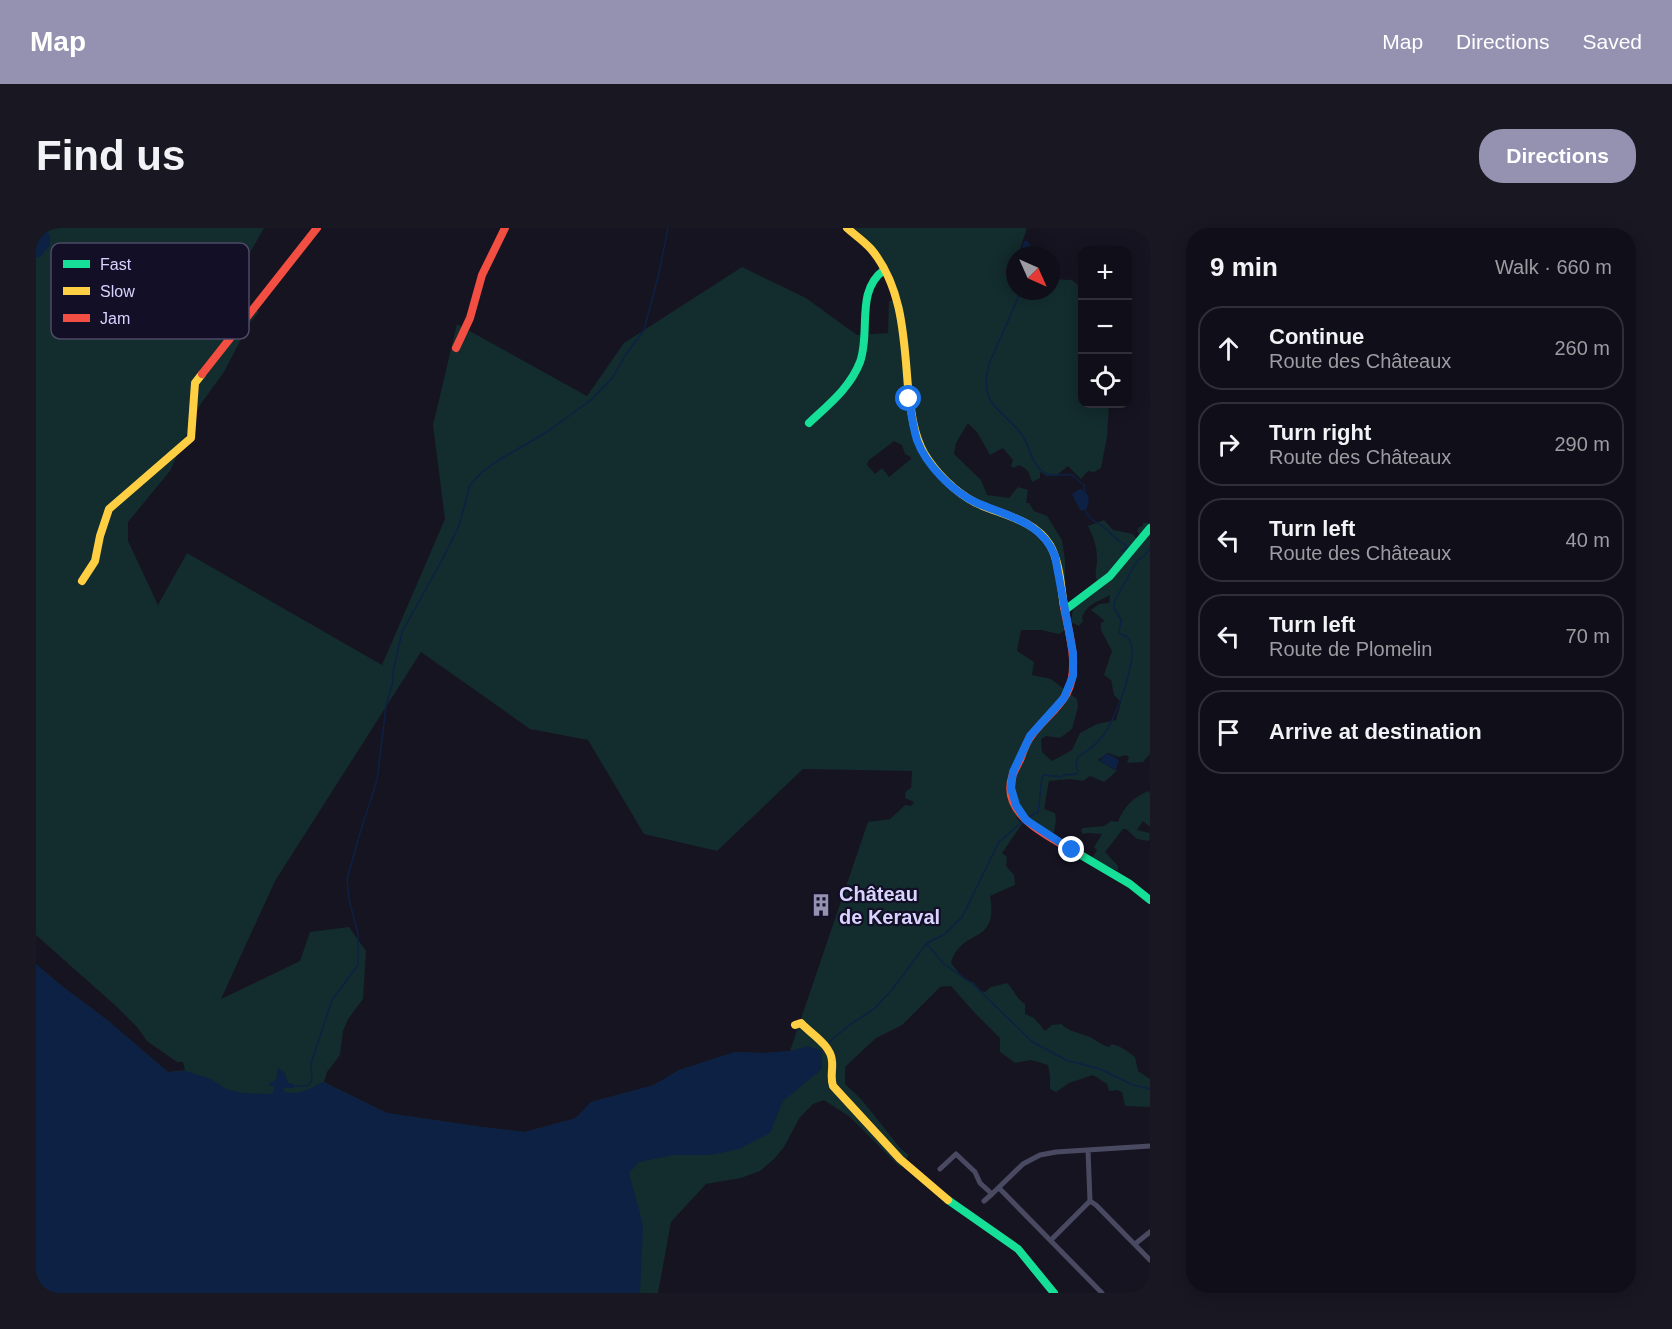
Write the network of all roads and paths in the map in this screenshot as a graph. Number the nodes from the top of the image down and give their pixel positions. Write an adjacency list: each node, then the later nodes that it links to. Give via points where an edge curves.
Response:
1 (317, 228): 5 (street)
2 (505, 228): 7 (street, via 482,275 470,318)
3 (846, 228): 4 (street, via 871,249)
4 (884, 270): 8 (street, via 870,286 859,368 848,386); 11 (street, via 897,308 912,418 920,446 938,471 965,496 1030,525 1045,537 1055,556)
5 (249, 315)
6 (230, 339): 10 (street, via 195,384 191,438 109,509 95,561)
7 (456, 348)
8 (809, 423)
9 (1150, 528): 11 (street, via 1110,576)
10 (82, 581)
11 (1065, 610): 12 (street, via 1073,676 1064,698 1030,736 1013,772 1013,797 1025,819)
12 (1150, 900)
13 (795, 1025): 25 (street, via 801,1023 828,1050 833,1086 889,1147 955,1206 1018,1249)
14 (1150, 1146): 15 (street)
15 (1089, 1150): 17 (street, via 1032,1158); 20 (street)
16 (940, 1169): 18 (street, via 956,1154)
17 (999, 1188): 18 (street); 22 (street)
18 (992, 1194): 19 (street)
19 (984, 1201)
20 (1090, 1201): 22 (street); 23 (street)
21 (1150, 1232): 23 (street)
22 (1051, 1240): 26 (street)
23 (1135, 1244): 24 (street)
24 (1150, 1260)
25 (1054, 1293)
26 (1102, 1293)

